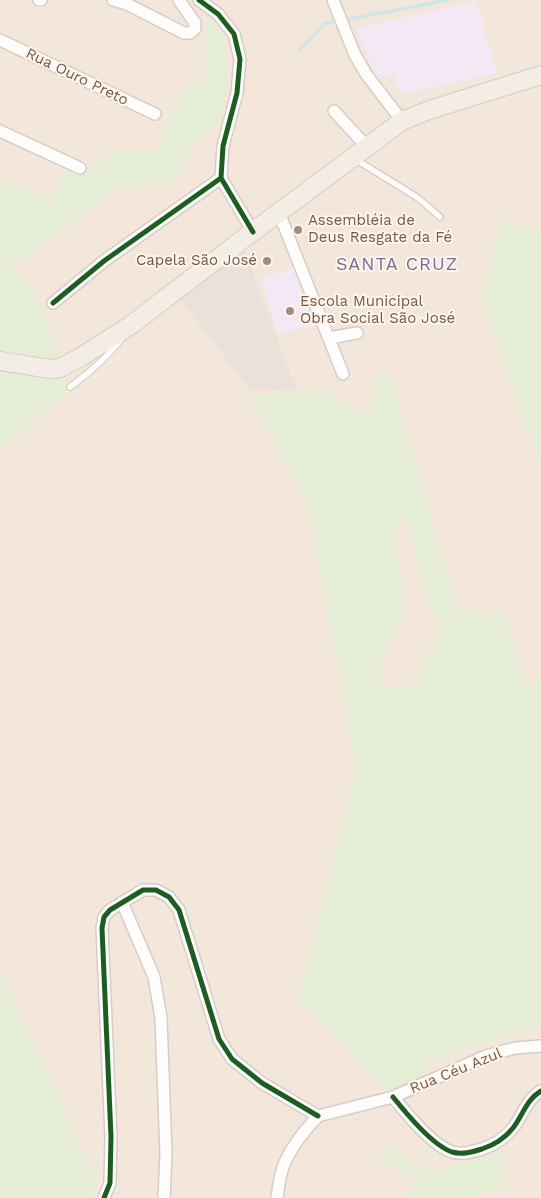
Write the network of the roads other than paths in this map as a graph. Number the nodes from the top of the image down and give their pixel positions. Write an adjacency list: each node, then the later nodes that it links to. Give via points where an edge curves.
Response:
1 (113, 0): 2 (street, via 190,33 195,23)
2 (179, 0)
3 (199, 0): 13 (street, via 218,14 234,34 240,59 237,93 223,146)
4 (332, 0): 9 (street, via 355,55)
5 (0, 40): 8 (street, Rua Ouro Preto)
6 (541, 75): 9 (main road)
7 (334, 112): 11 (street)
8 (155, 114)
9 (402, 121): 11 (main road)
10 (0, 131): 12 (street)
11 (360, 152): 14 (main road); 15 (lane)
12 (80, 168)
13 (221, 178): 16 (street); 17 (street, via 104,261)
14 (279, 213): 16 (main road); 20 (street)
15 (440, 218)
16 (253, 232): 18 (main road)
17 (53, 303)
18 (131, 325): 21 (main road, via 60,368); 23 (lane, via 112,352)
19 (357, 333): 20 (street)
20 (329, 338): 22 (street)
21 (0, 361)
22 (343, 374)
23 (70, 387)
24 (122, 902): 28 (street, via 143,890 156,890 168,897 179,910 219,1039 232,1059 262,1083); 29 (street, via 104,917 102,928 111,1137 110,1183); 30 (street, via 154,977 161,1018 166,1154)
25 (541, 1046): 27 (street, Rua Céu Azul, via 515,1048 486,1056)
26 (541, 1092): 27 (street, via 527,1104 513,1128 495,1145 470,1153 453,1153 440,1146)
27 (393, 1097): 28 (street, Rua Céu Azul)
28 (318, 1116): 31 (street, via 290,1153 281,1173)
29 (104, 1198)
30 (164, 1198)
31 (277, 1198)

